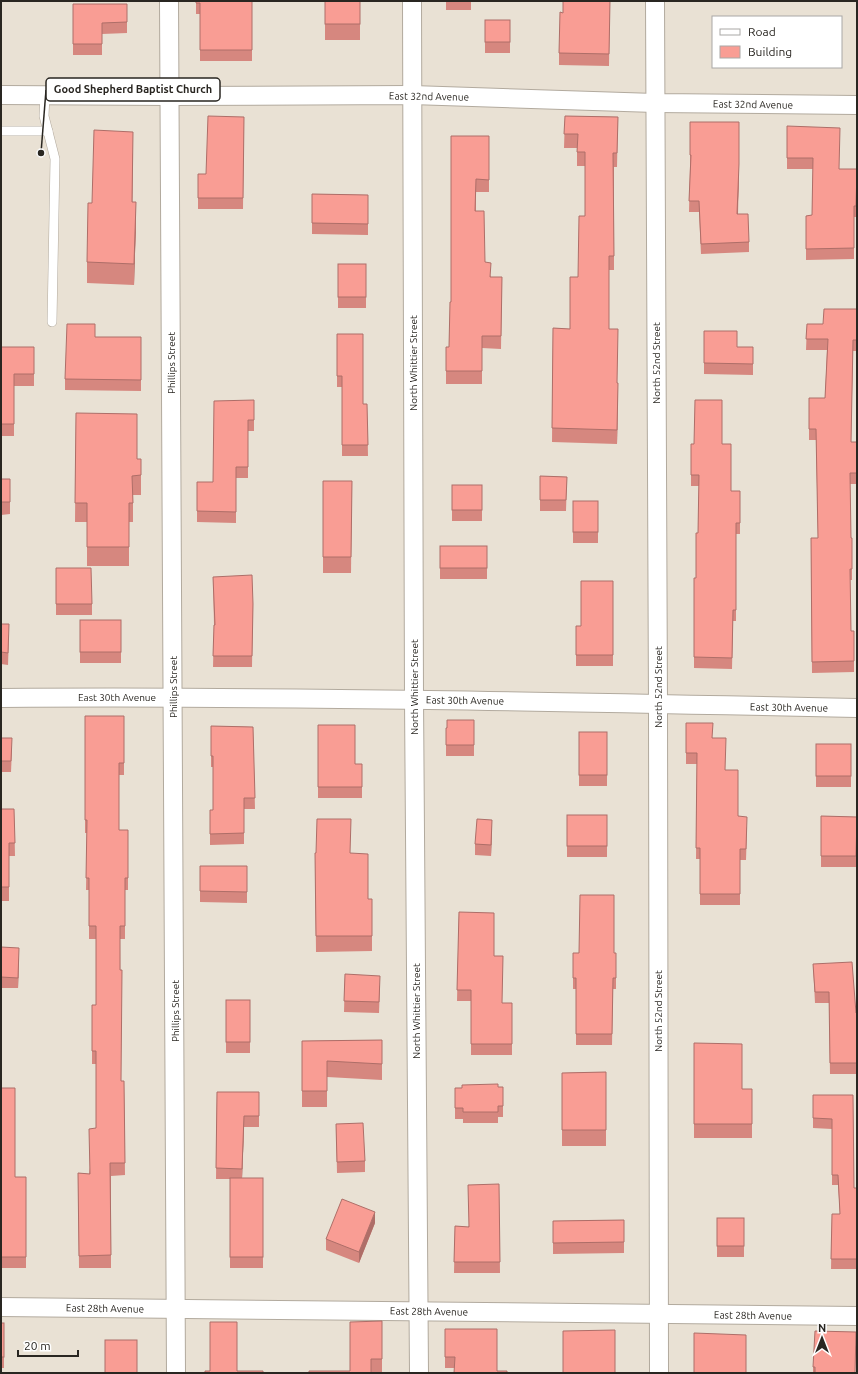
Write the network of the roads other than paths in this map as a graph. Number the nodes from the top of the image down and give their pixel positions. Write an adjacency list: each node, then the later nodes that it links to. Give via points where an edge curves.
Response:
1 (169, 1): 7 (street, Phillips Street)
2 (412, 1): 6 (street, North Whittier Street)
3 (655, 1): 8 (street, North 52nd Street)
4 (1, 95): 5 (street, East 32nd Avenue)
5 (45, 95): 7 (street, East 32nd Avenue); 11 (lane, via 44,116)
6 (412, 95): 7 (street, East 32nd Avenue); 8 (street, East 32nd Avenue); 15 (street, North Whittier Street)
7 (169, 96): 13 (street, Phillips Street)
8 (655, 103): 9 (street, East 32nd Avenue); 16 (street, North 52nd Street)
9 (857, 105)
10 (1, 131): 11 (lane)
11 (48, 131): 12 (lane, via 55,159)
12 (52, 322)
13 (173, 697): 14 (street, East 30th Avenue); 15 (street, East 30th Avenue); 19 (street, Phillips Street)
14 (1, 698)
15 (414, 699): 16 (street, East 30th Avenue); 20 (street, North Whittier Street)
16 (658, 704): 17 (street, East 30th Avenue); 21 (street, North 52nd Street)
17 (857, 708)
18 (1, 1307): 19 (street, East 28th Avenue)
19 (176, 1309): 20 (street, East 28th Avenue); 23 (street, Phillips Street)
20 (418, 1311): 21 (street, East 28th Avenue); 24 (street, North Whittier Street)
21 (659, 1314): 22 (street, East 28th Avenue); 25 (street, North 52nd Street)
22 (857, 1316)
23 (176, 1373)
24 (419, 1373)
25 (659, 1373)

